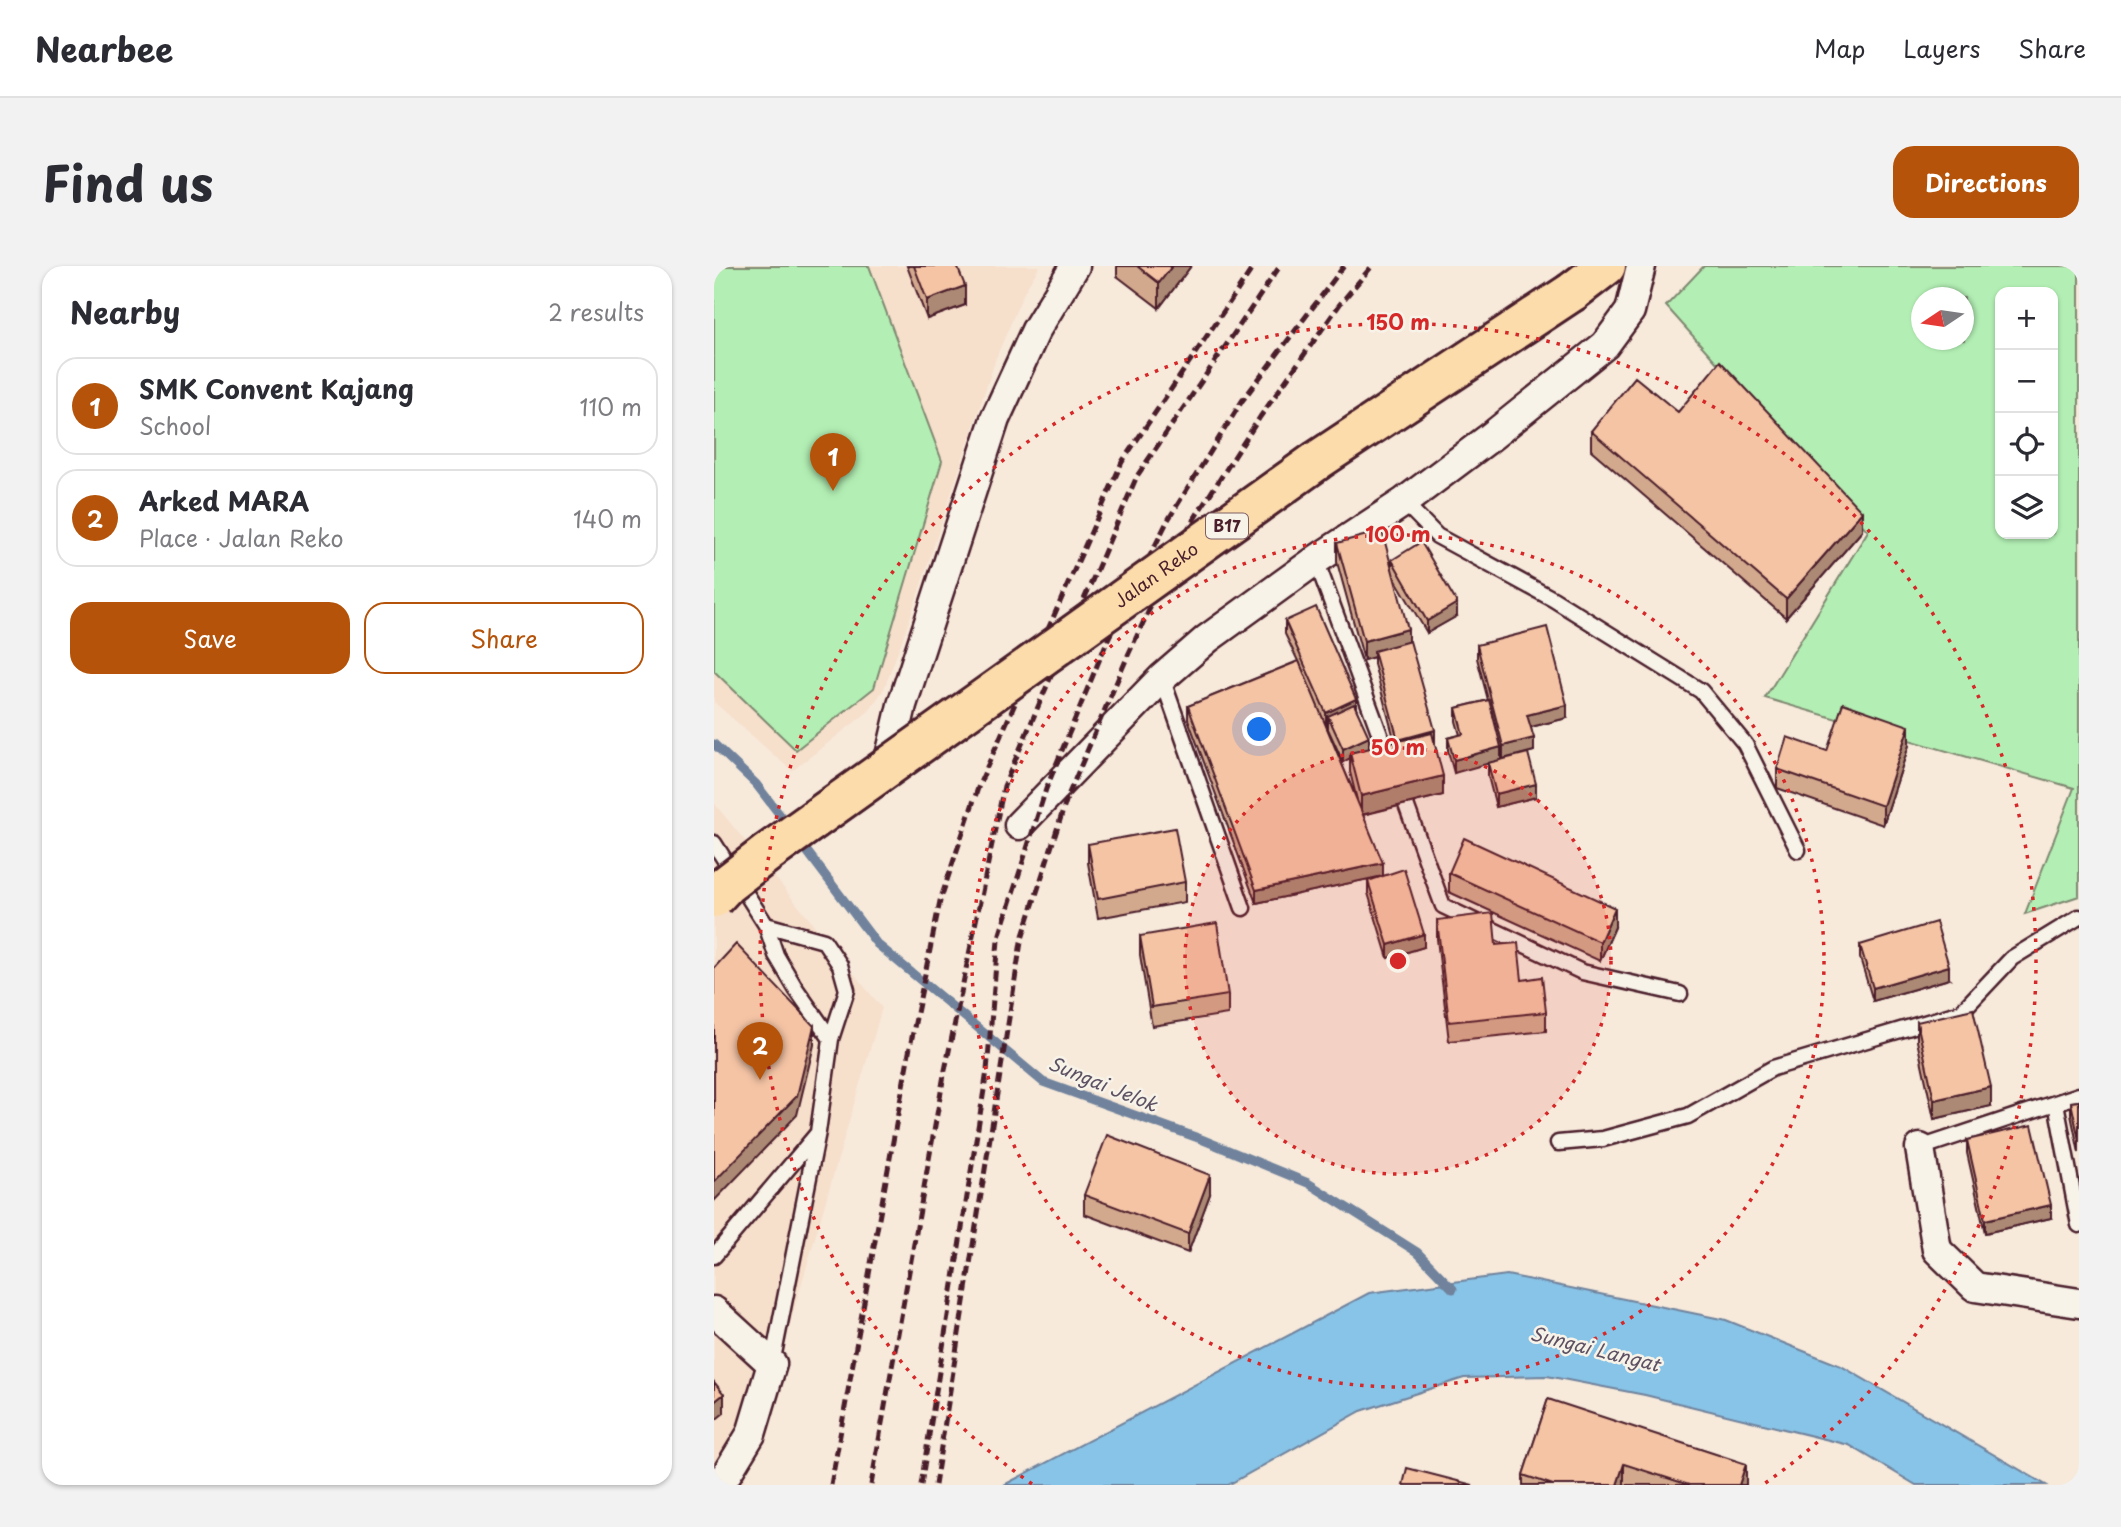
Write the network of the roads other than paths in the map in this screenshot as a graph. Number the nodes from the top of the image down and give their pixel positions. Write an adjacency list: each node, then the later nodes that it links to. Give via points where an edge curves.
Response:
1 (1075, 266): 7 (street, via 1036,330 995,419 902,705)
2 (1606, 266): 7 (main road, Jalan Reko / B17, bridge, via 1318,460)
3 (1641, 266): 4 (street, via 1630,311 1605,345)
4 (1404, 502): 5 (street); 10 (lane, via 1437,536 1553,599 1701,691 1745,744)
5 (1316, 560): 6 (street, via 1207,639); 15 (lane, via 1443,906 1582,972)
6 (1162, 678): 8 (street); 12 (lane)
7 (887, 769): 11 (main road, Jalan Reko / B17, bridge, via 766,854)
8 (1019, 825)
9 (714, 843): 14 (lane)
10 (1798, 850)
11 (714, 898)
12 (1243, 908)
13 (2079, 917): 20 (lane, via 2012,958 1961,1012 1773,1068 1688,1116 1604,1139)
14 (766, 925): 16 (lane, via 776,955); 16 (lane, via 824,941 840,965 847,990)
15 (1680, 994)
16 (831, 1039): 19 (lane)
17 (2079, 1095): 18 (lane)
18 (2056, 1103): 21 (lane); 22 (lane)
19 (818, 1132): 23 (lane); 26 (lane)
20 (1558, 1143)
21 (1920, 1148): 24 (street, via 1937,1251 1975,1287)
22 (2079, 1225)
23 (714, 1256)
24 (2079, 1303)
25 (714, 1311): 26 (street)
26 (772, 1364): 27 (street, via 751,1434)
27 (720, 1485)

